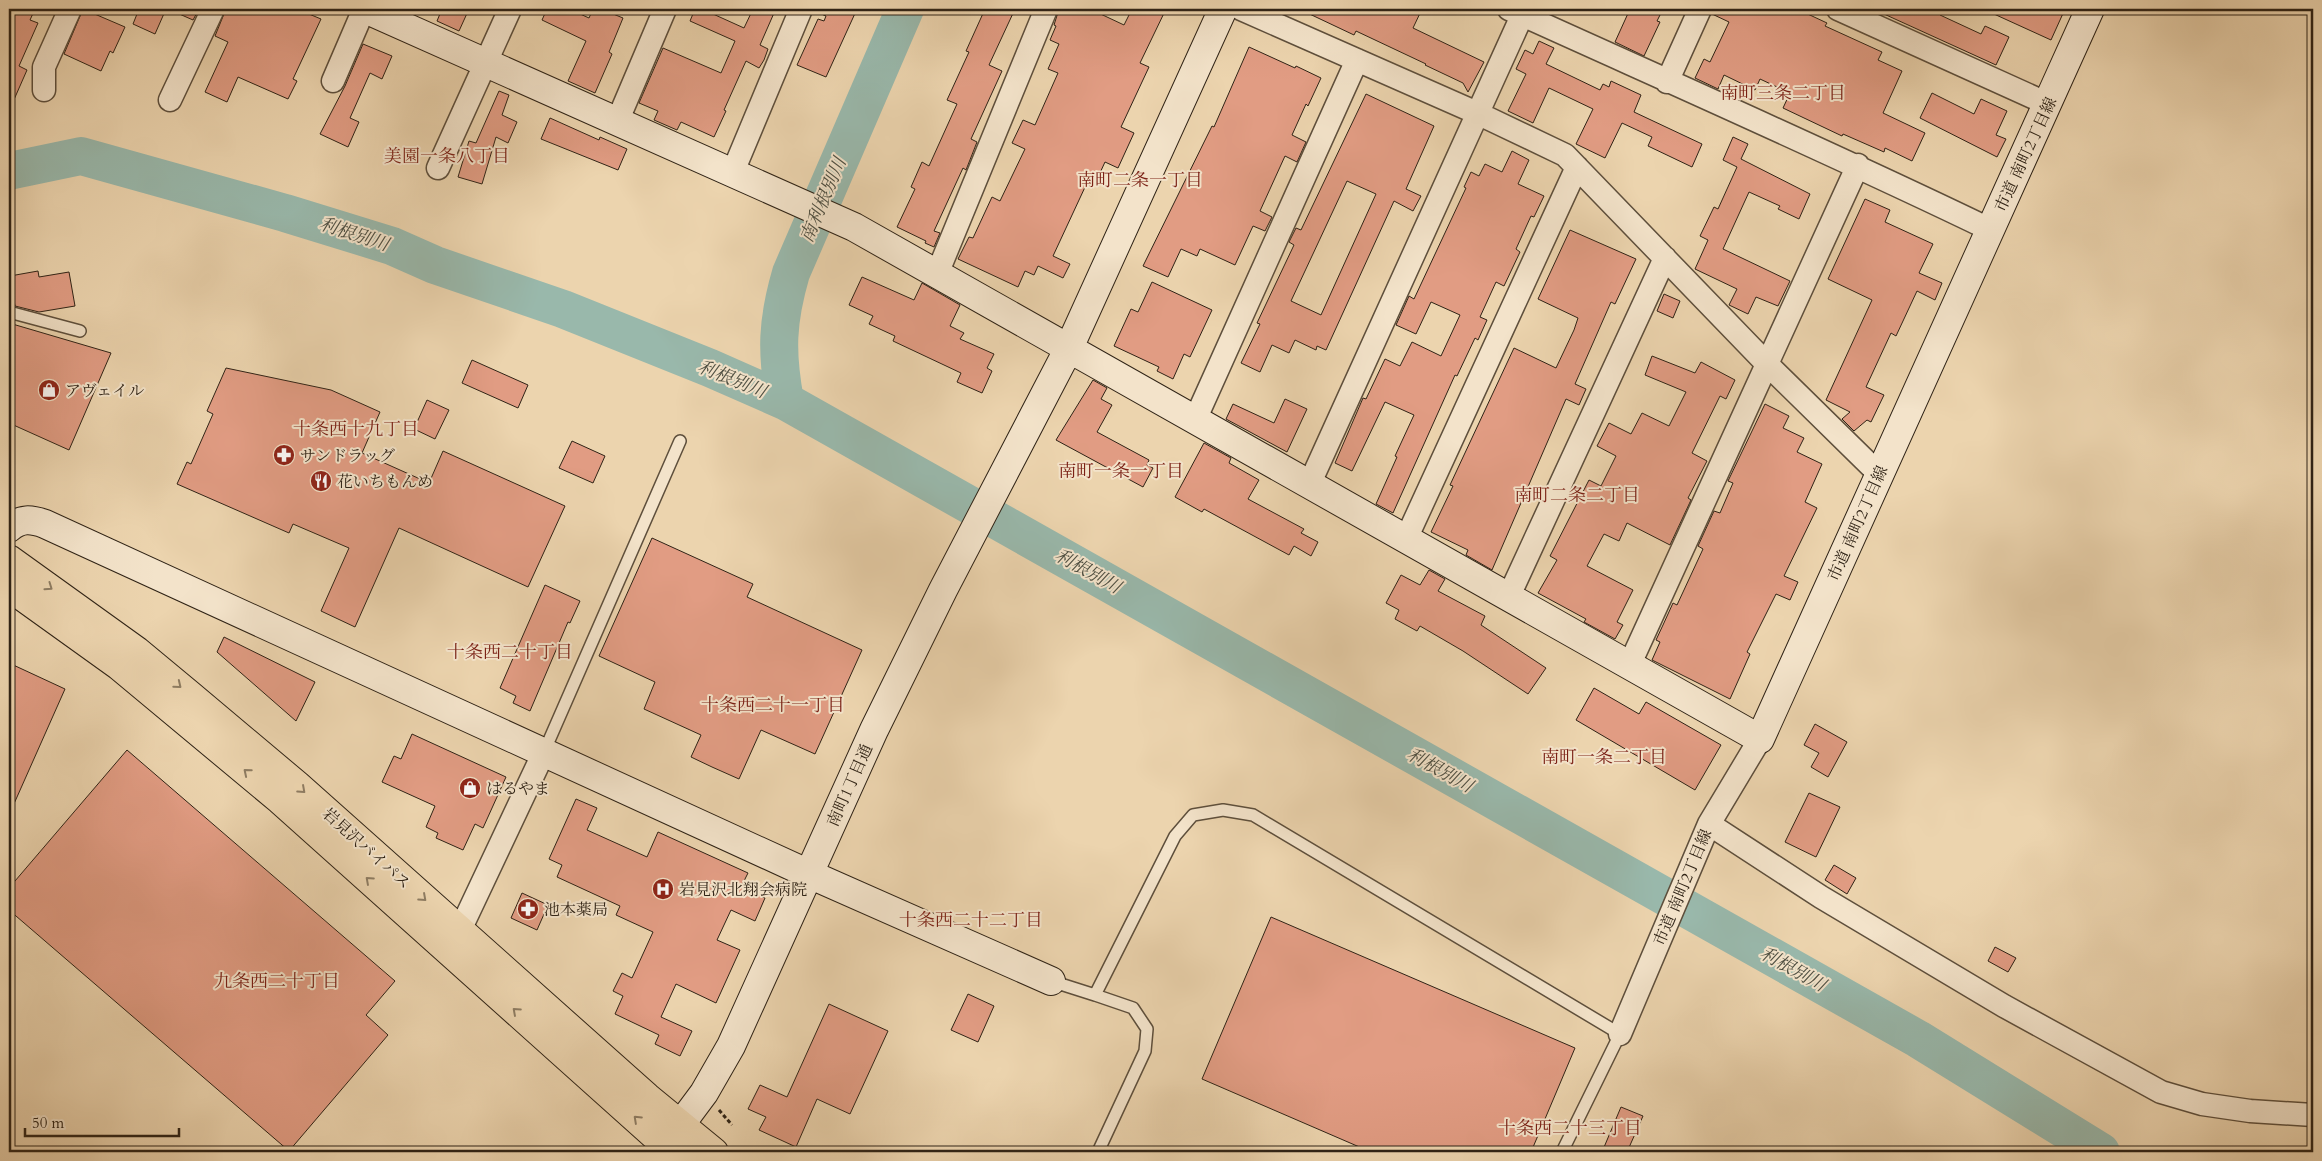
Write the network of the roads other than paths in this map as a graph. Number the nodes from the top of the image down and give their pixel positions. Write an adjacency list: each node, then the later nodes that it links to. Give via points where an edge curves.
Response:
1 (70, 9): 18 (street, via 44,67)
2 (213, 9): 19 (street)
3 (364, 9): 15 (street); 16 (street)
4 (510, 9): 15 (street)
5 (665, 9): 22 (street)
6 (801, 9): 26 (street)
7 (1046, 9): 29 (street)
8 (1223, 9): 32 (street, 南町1丁目通)
9 (1241, 9): 14 (street)
10 (1700, 9): 17 (street)
11 (1838, 9): 20 (street)
12 (2090, 9): 20 (street, 市道 南町2丁目線)
13 (1519, 11): 17 (street); 21 (street)
14 (1357, 60): 21 (street); 34 (street)
15 (486, 64): 22 (street); 25 (street)
16 (333, 81)
17 (1667, 82): 23 (street)
18 (44, 90)
19 (170, 100)
20 (2048, 104): 27 (street, 市道 南町2丁目線)
21 (1477, 113): 24 (street, via 1565,155); 37 (street)
22 (617, 122): 26 (street)
23 (1858, 165): 27 (street); 33 (street)
24 (1576, 167): 28 (street); 39 (street)
25 (438, 168)
26 (732, 174): 29 (street, via 854,227)
27 (1991, 230): 36 (street, 市道 南町2丁目線)
28 (1665, 258): 33 (street); 42 (street)
29 (937, 274): 32 (street)
30 (9, 312): 31 (lane)
31 (80, 331)
32 (1069, 348): 34 (street); 47 (street, 南町1丁目通, via 943,590 874,730)
33 (1768, 365): 36 (street); 43 (street)
34 (1195, 420): 37 (street)
35 (680, 441): 45 (lane)
36 (1879, 474): 44 (street, 市道 南町2丁目線)
37 (1308, 484): 39 (street)
38 (9, 528): 45 (street, via 23,520 45,524)
39 (1406, 540): 42 (street)
40 (9, 559): 48 (highway, 岩見沢バイパス, one-way to 48, via 137,651 297,785)
41 (9, 587): 48 (highway, 岩見沢バイパス, one-way to 41, via 119,666)
42 (1508, 598): 43 (street)
43 (1629, 666): 44 (street)
44 (1760, 739): 46 (street, 市道 南町2丁目線)
45 (544, 752): 47 (street); 48 (street)
46 (1706, 830): 51 (street, 市道 南町2丁目線); 52 (street, via 2004,1006 2161,1092 2202,1104)
47 (809, 874): 49 (street); 53 (street, 南町1丁目通, via 731,1046)
48 (455, 942): 53 (highway, 岩見沢バイパス)
49 (1051, 981): 50 (lane)
50 (1095, 995): 51 (lane, via 1175,836 1193,815 1223,810 1253,815); 55 (lane, via 1133,1008 1147,1029 1145,1051)
51 (1620, 1034): 56 (lane)
52 (2313, 1115)
53 (669, 1144): 54 (highway, 岩見沢バイパス)
54 (714, 1152)
55 (1098, 1152)
56 (1562, 1152)

